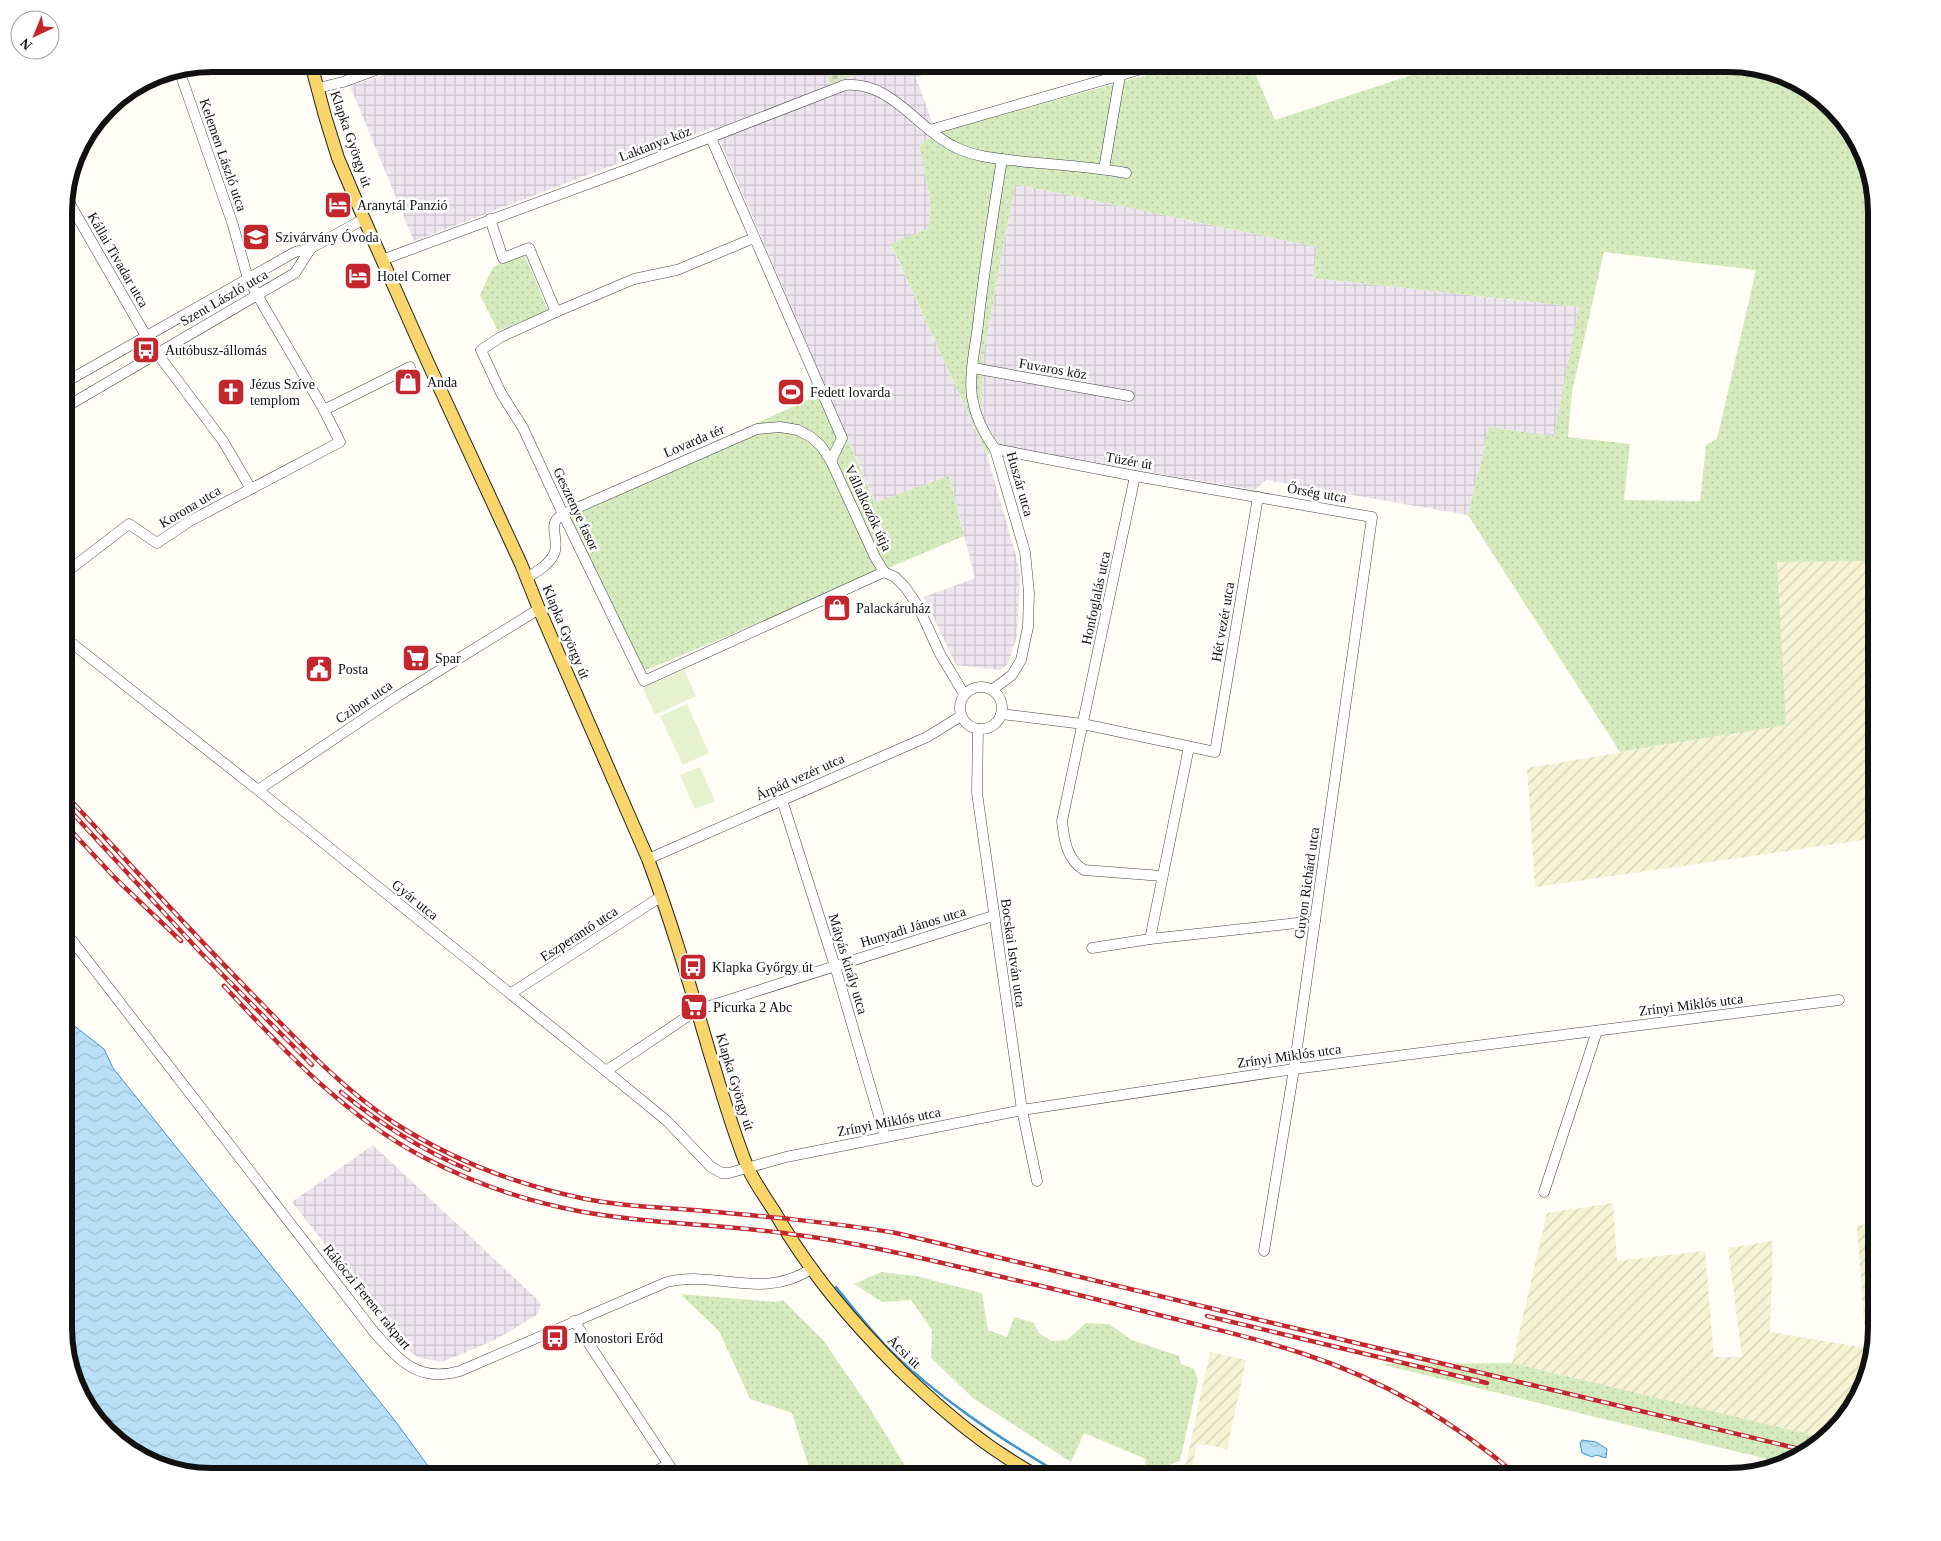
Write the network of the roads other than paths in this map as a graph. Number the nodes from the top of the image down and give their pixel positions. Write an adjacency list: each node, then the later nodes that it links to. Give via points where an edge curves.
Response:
1 (313, 72): 6 (main road, Klapka György út)
2 (370, 72): 6 (street)
3 (1112, 72): 7 (street)
4 (1120, 72): 10 (street)
5 (181, 76): 18 (street, Kelemen László utca)
6 (318, 88): 13 (main road, Klapka György út, via 338,158)
7 (930, 130): 8 (street, Laktanya köz, via 906,108 884,95 854,84); 9 (street, Laktanya köz, via 970,154)
8 (711, 138): 14 (street, Laktanya köz); 15 (street, Vállalkozók útja)
9 (1002, 159): 10 (street, Laktanya köz); 24 (street, Huszár utca)
10 (1104, 169): 11 (street, Laktanya köz)
11 (1126, 173)
12 (73, 209): 21 (street, Kállai Tivadar utca)
13 (364, 219): 16 (street, Szent László utca); 17 (main road, Klapka György út)
14 (490, 219): 17 (street, Laktanya köz); 20 (street, via 503,258 529,248)
15 (754, 238): 20 (street, via 676,270 634,279); 31 (street, Vállalkozók útja, via 842,438)
16 (311, 248): 18 (street, Szent László utca, via 295,252); 19 (street, Szent László utca, via 294,273)
17 (382, 260): 39 (main road, Klapka György út)
18 (248, 278): 19 (street, Kelemen László utca); 21 (street, Szent László utca)
19 (258, 295): 22 (street, Szent László utca); 28 (street, Kelemen László utca)
20 (556, 312): 35 (street, Gesztenye fasor, via 481,350 501,393 523,428)
21 (146, 336): 25 (street, Szent László utca)
22 (157, 353): 27 (street, Szent László utca); 33 (street, via 223,440)
23 (410, 367): 28 (street)
24 (973, 368): 26 (street, Fuvaros köz); 30 (street, Huszár utca, via 972,397 976,413)
25 (73, 378)
26 (1130, 396)
27 (73, 403)
28 (324, 410): 29 (street, Kelemen László utca)
29 (340, 442): 33 (street, Korona utca)
30 (995, 449): 32 (street, Tüzér út); 42 (street, Huszár utca, via 1025,552 1029,593 1028,627 1021,660 1012,675)
31 (831, 461): 35 (street, Lovarda tér, via 821,446 798,430 780,427 757,429); 38 (street, Vállalkozók útja, via 864,536)
32 (1135, 476): 34 (street, Tüzér út); 46 (street, Honfoglalás utca)
33 (250, 489): 37 (street, Korona utca, via 190,521 158,543 128,524)
34 (1258, 497): 36 (street, Őrség utca); 48 (street, Hét vezér utca, via 1215,752)
35 (563, 514): 38 (street, Gesztenye fasor, via 644,681); 39 (street, via 554,524 556,544 553,556)
36 (1372, 517): 55 (street, Guyon Richárd utca)
37 (73, 567)
38 (884, 572): 43 (street, Vállalkozók útja, via 905,587 918,606 940,654)
39 (527, 578): 40 (main road, Klapka György út)
40 (539, 609): 49 (street, Czibor utca, via 398,696); 51 (main road, Klapka György út)
41 (73, 644): 49 (street, Gyár utca)
42 (992, 690): 43 (street, via 974,688); 44 (street, via 1001,701)
43 (964, 694): 45 (street, via 959,708)
44 (1001, 714): 46 (street); 47 (street, via 992,726)
45 (961, 716): 47 (street, via 971,727); 50 (street, Árpád vezér utca, via 927,736)
46 (1084, 724): 48 (street); 52 (street, Honfoglalás utca, via 1062,821 1064,842 1072,859 1084,870)
47 (978, 729): 54 (street, Bocskai István utca, via 977,793)
48 (1189, 747): 52 (street)
49 (258, 790): 60 (street, Gyár utca)
50 (782, 800): 51 (street, Árpád vezér utca); 59 (street, Mátyás király utca)
51 (648, 859): 53 (main road, Klapka György út)
52 (1162, 876): 56 (street)
53 (662, 896): 60 (street, Eszperantó utca); 62 (main road, Klapka György út)
54 (993, 916): 59 (street, Hunyadi János utca); 66 (street, Bocskai István utca)
55 (1315, 921): 56 (street); 64 (street, Guyon Richárd utca)
56 (1150, 939): 58 (street)
57 (73, 942): 74 (street, Rákóczi Ferenc rakpart, via 374,1332 399,1359 426,1374 452,1373)
58 (1092, 948)
59 (835, 966): 62 (street, Hunyadi János utca); 67 (street, Mátyás király utca)
60 (510, 994): 65 (street, Gyár utca)
61 (1839, 1000): 63 (street, Zrínyi Miklós utca)
62 (697, 1010): 65 (street, Hunyadi János utca); 68 (main road, Klapka György út)
63 (1597, 1031): 64 (street, Zrínyi Miklós utca); 70 (street)
64 (1294, 1069): 66 (street, Zrínyi Miklós utca); 72 (street, Guyon Richárd utca)
65 (606, 1071): 68 (street, Gyár utca, via 667,1121 716,1171 729,1173)
66 (1022, 1110): 67 (street, Zrínyi Miklós utca); 69 (street, Bocskai István utca)
67 (885, 1137): 68 (street, Zrínyi Miklós utca)
68 (748, 1168): 71 (main road, Klapka György út)
69 (1036, 1181)
70 (1544, 1192)
71 (778, 1218): 73 (main road, Ácsi út)
72 (1264, 1251)
73 (811, 1269): 74 (street, Rákóczi Ferenc rakpart, via 787,1281 761,1285 678,1279); 78 (main road, Ácsi út, via 863,1334 940,1407 973,1436)
74 (574, 1322): 75 (street)
75 (668, 1464): 76 (street); 77 (street)
76 (662, 1468)
77 (671, 1468)
78 (1022, 1468)

